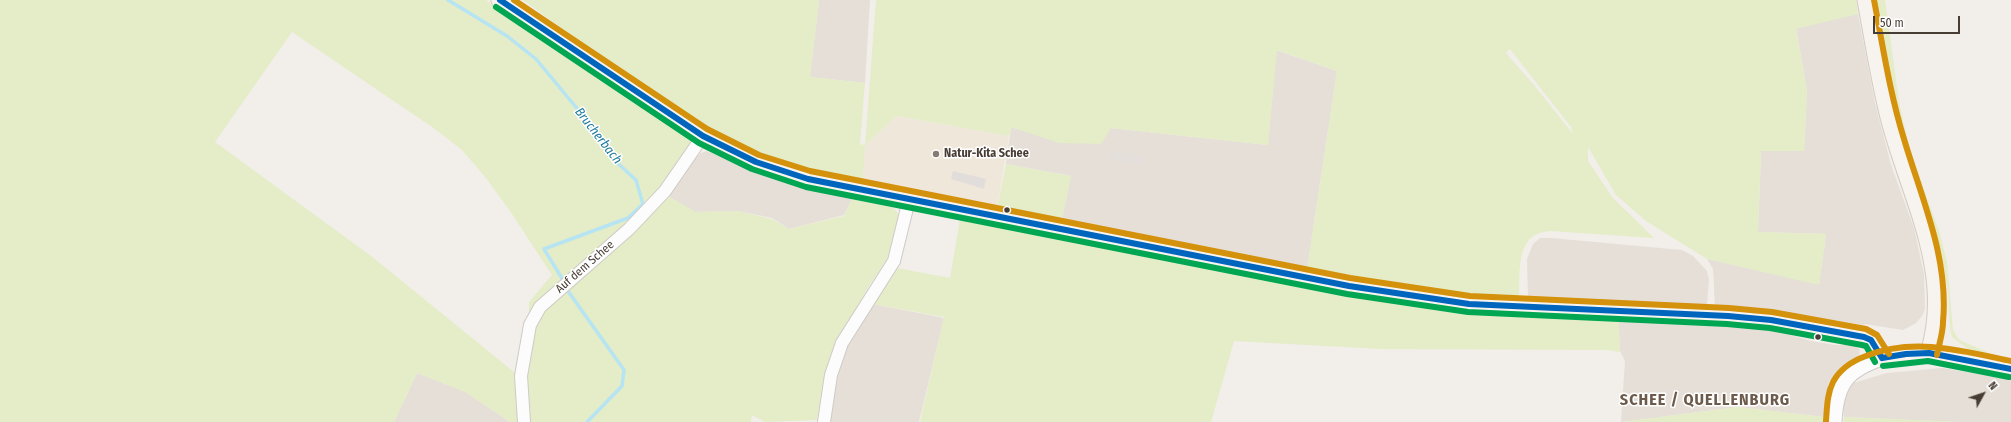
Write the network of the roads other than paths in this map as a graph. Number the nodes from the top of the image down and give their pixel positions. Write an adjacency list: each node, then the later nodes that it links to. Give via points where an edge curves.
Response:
1 (500, 0): 3 (main road)
2 (1866, 0): 5 (main road, via 1888,113 1935,268 1936,324)
3 (703, 136): 4 (main road, via 738,154 790,174); 9 (street, Auf dem Schee, via 655,202 629,229 540,307 530,325 522,376)
4 (909, 200): 6 (main road, via 1417,297 1469,304 1771,320 1864,337 1871,340); 10 (street, via 894,261 842,343 831,375)
5 (1929, 353): 6 (main road); 7 (main road)
6 (1882, 358): 8 (street, via 1846,377 1839,388)
7 (2011, 369)
8 (1834, 418)
9 (524, 422)
10 (824, 422)

